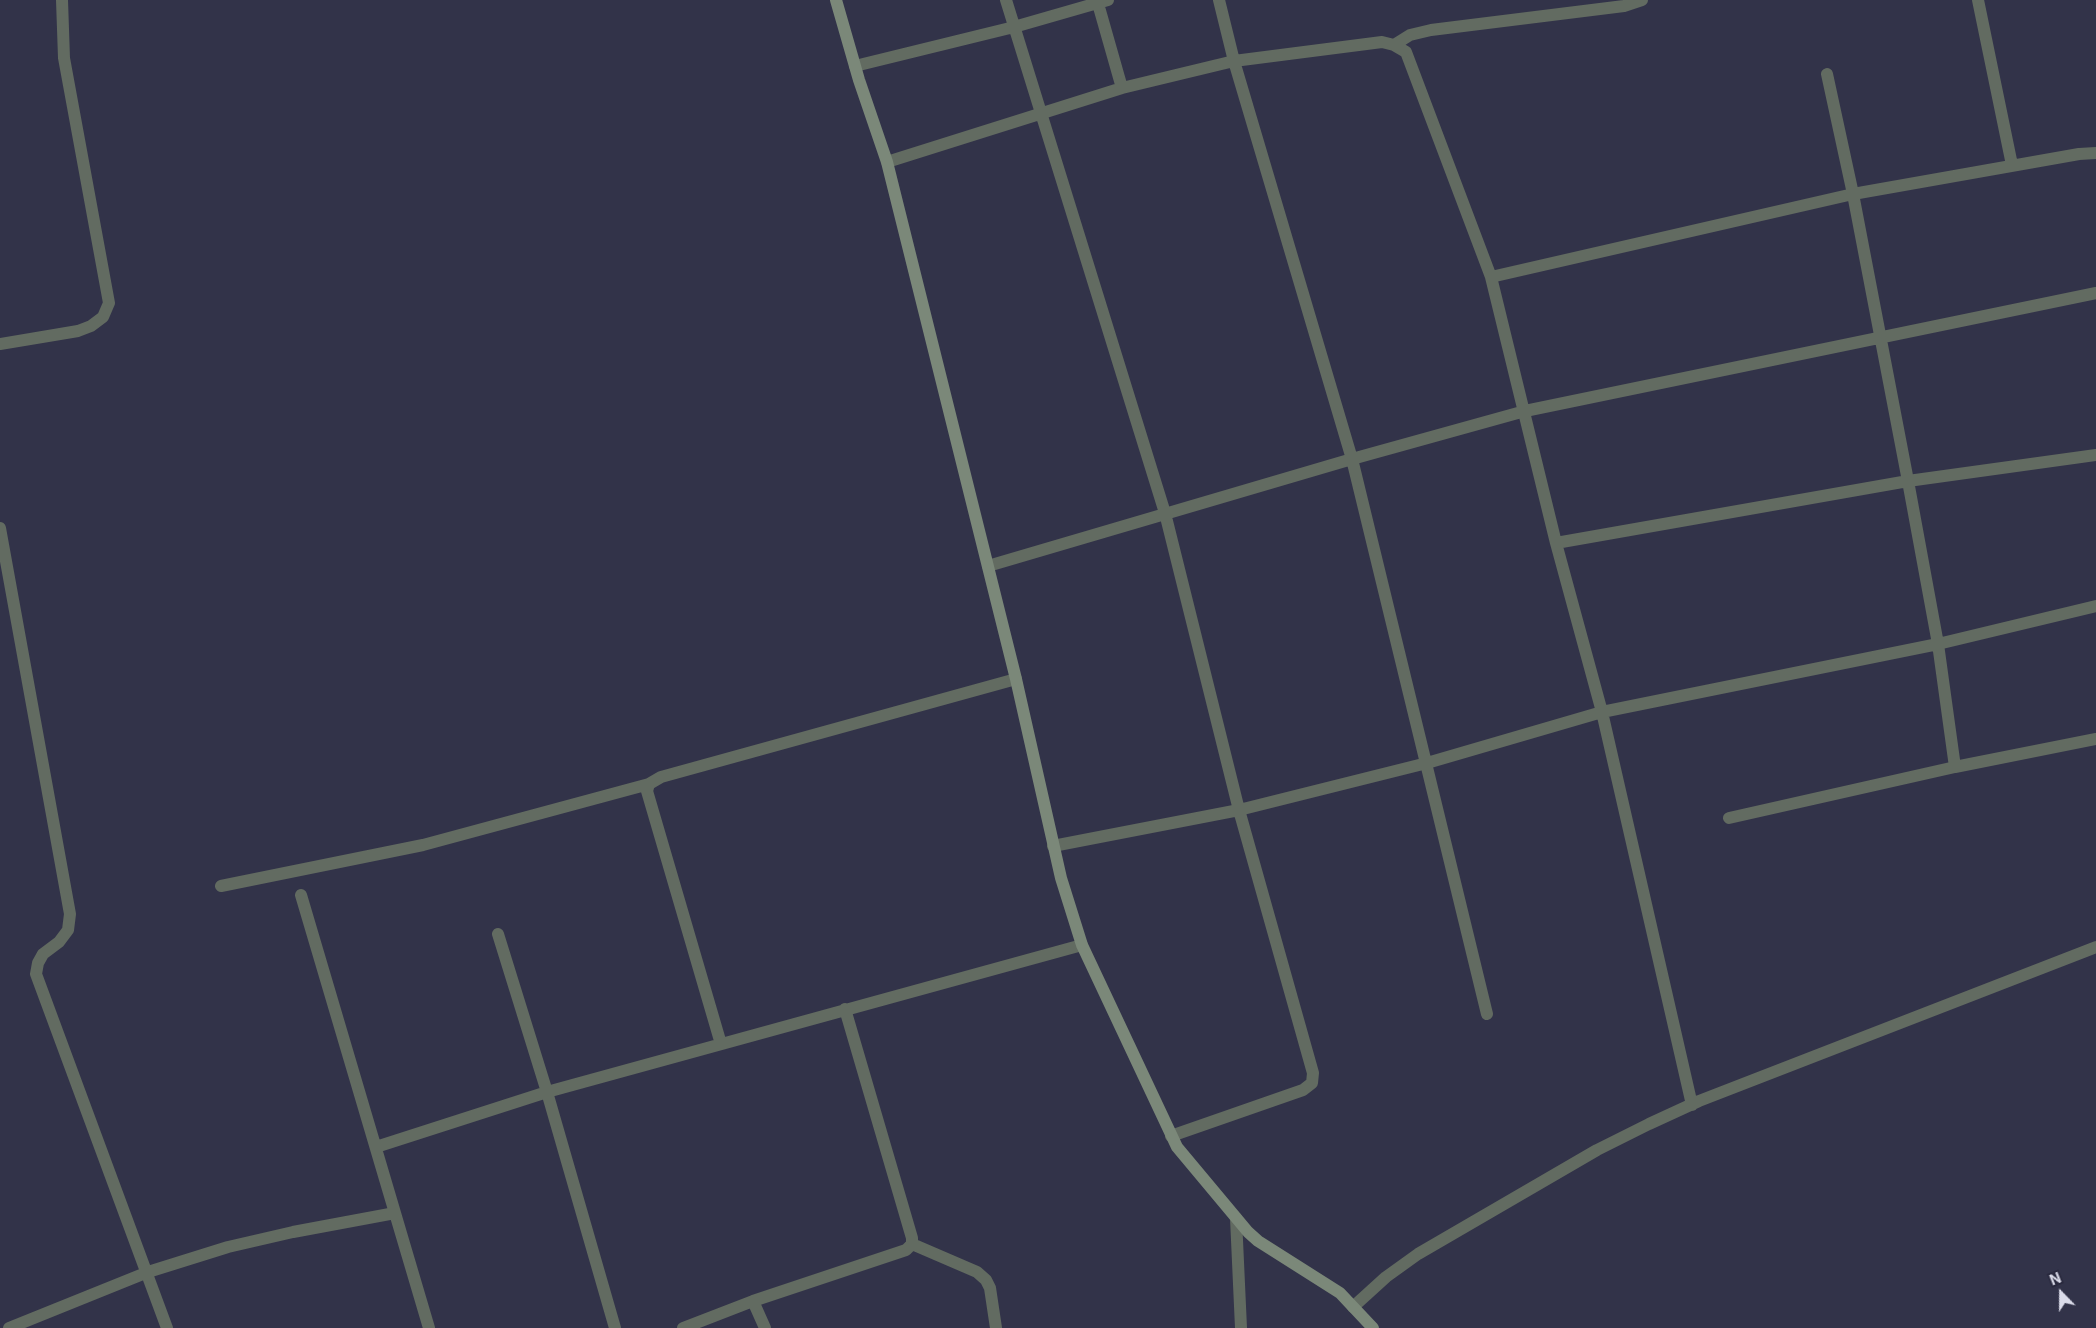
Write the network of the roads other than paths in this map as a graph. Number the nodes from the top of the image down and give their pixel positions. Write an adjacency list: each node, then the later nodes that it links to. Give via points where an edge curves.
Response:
1 (62, 0): 22 (street, via 64,58 109,303 103,317 78,331)
2 (836, 0): 11 (street)
3 (1006, 0): 8 (street)
4 (1219, 0): 10 (street)
5 (1642, 0): 9 (street, via 1624,6 1431,30 1410,35)
6 (1978, 0): 17 (street)
7 (1101, 1): 8 (street); 13 (street)
8 (1014, 27): 11 (street); 14 (street)
9 (1394, 45): 10 (street, via 1382,42); 19 (street, via 1406,52)
10 (1234, 61): 13 (street); 25 (street)
11 (855, 66): 16 (street)
12 (1827, 74): 18 (street)
13 (1122, 88): 14 (street)
14 (1040, 113): 16 (street); 27 (street)
15 (2096, 153): 17 (street)
16 (887, 162): 30 (street)
17 (2012, 165): 18 (street)
18 (1853, 194): 19 (street); 21 (street)
19 (1491, 277): 23 (street)
20 (2096, 293): 21 (street)
21 (1881, 336): 23 (street); 26 (street)
22 (0, 344)
23 (1525, 411): 25 (street); 29 (street)
24 (2096, 455): 26 (street)
25 (1352, 459): 27 (street); 36 (street)
26 (1908, 481): 29 (street); 32 (street)
27 (1165, 513): 30 (street); 39 (street)
28 (0, 528): 57 (street, via 70,914 68,930 43,954 36,974)
29 (1556, 543): 34 (street)
30 (988, 566): 33 (street)
31 (2096, 606): 32 (street)
32 (1938, 644): 34 (street); 37 (street)
33 (1016, 678): 38 (street, via 661,777); 41 (street)
34 (1602, 712): 36 (street); 51 (street)
35 (2096, 739): 37 (street)
36 (1427, 763): 39 (street); 48 (street)
37 (1955, 767): 40 (street)
38 (649, 784): 42 (street, via 423,846); 49 (street, via 647,791)
39 (1239, 810): 41 (street); 52 (street, via 1313,1073 1312,1082 1303,1090)
40 (1729, 818)
41 (1053, 846): 45 (street)
42 (221, 886)
43 (301, 895): 53 (street)
44 (498, 934): 50 (street)
45 (1082, 945): 47 (street); 52 (street)
46 (2096, 947): 51 (street)
47 (844, 1009): 49 (street); 56 (street)
48 (1487, 1014)
49 (721, 1044): 50 (street)
50 (547, 1092): 53 (street); 63 (street)
51 (1692, 1105): 59 (street, via 1597,1150 1418,1254)
52 (1171, 1136): 55 (street)
53 (376, 1146): 54 (street)
54 (395, 1213): 57 (street, via 247,1242); 62 (street)
55 (1236, 1218): 59 (street, via 1258,1241 1333,1289); 67 (street)
56 (912, 1244): 58 (street, via 906,1250); 66 (street, via 977,1272 986,1280)
57 (148, 1272): 60 (street); 61 (street)
58 (753, 1301): 64 (street); 65 (street)
59 (1353, 1307): 68 (street)
60 (9, 1328)
61 (167, 1328)
62 (429, 1328)
63 (615, 1328)
64 (683, 1328)
65 (765, 1328)
66 (996, 1328)
67 (1241, 1328)
68 (1372, 1328)

